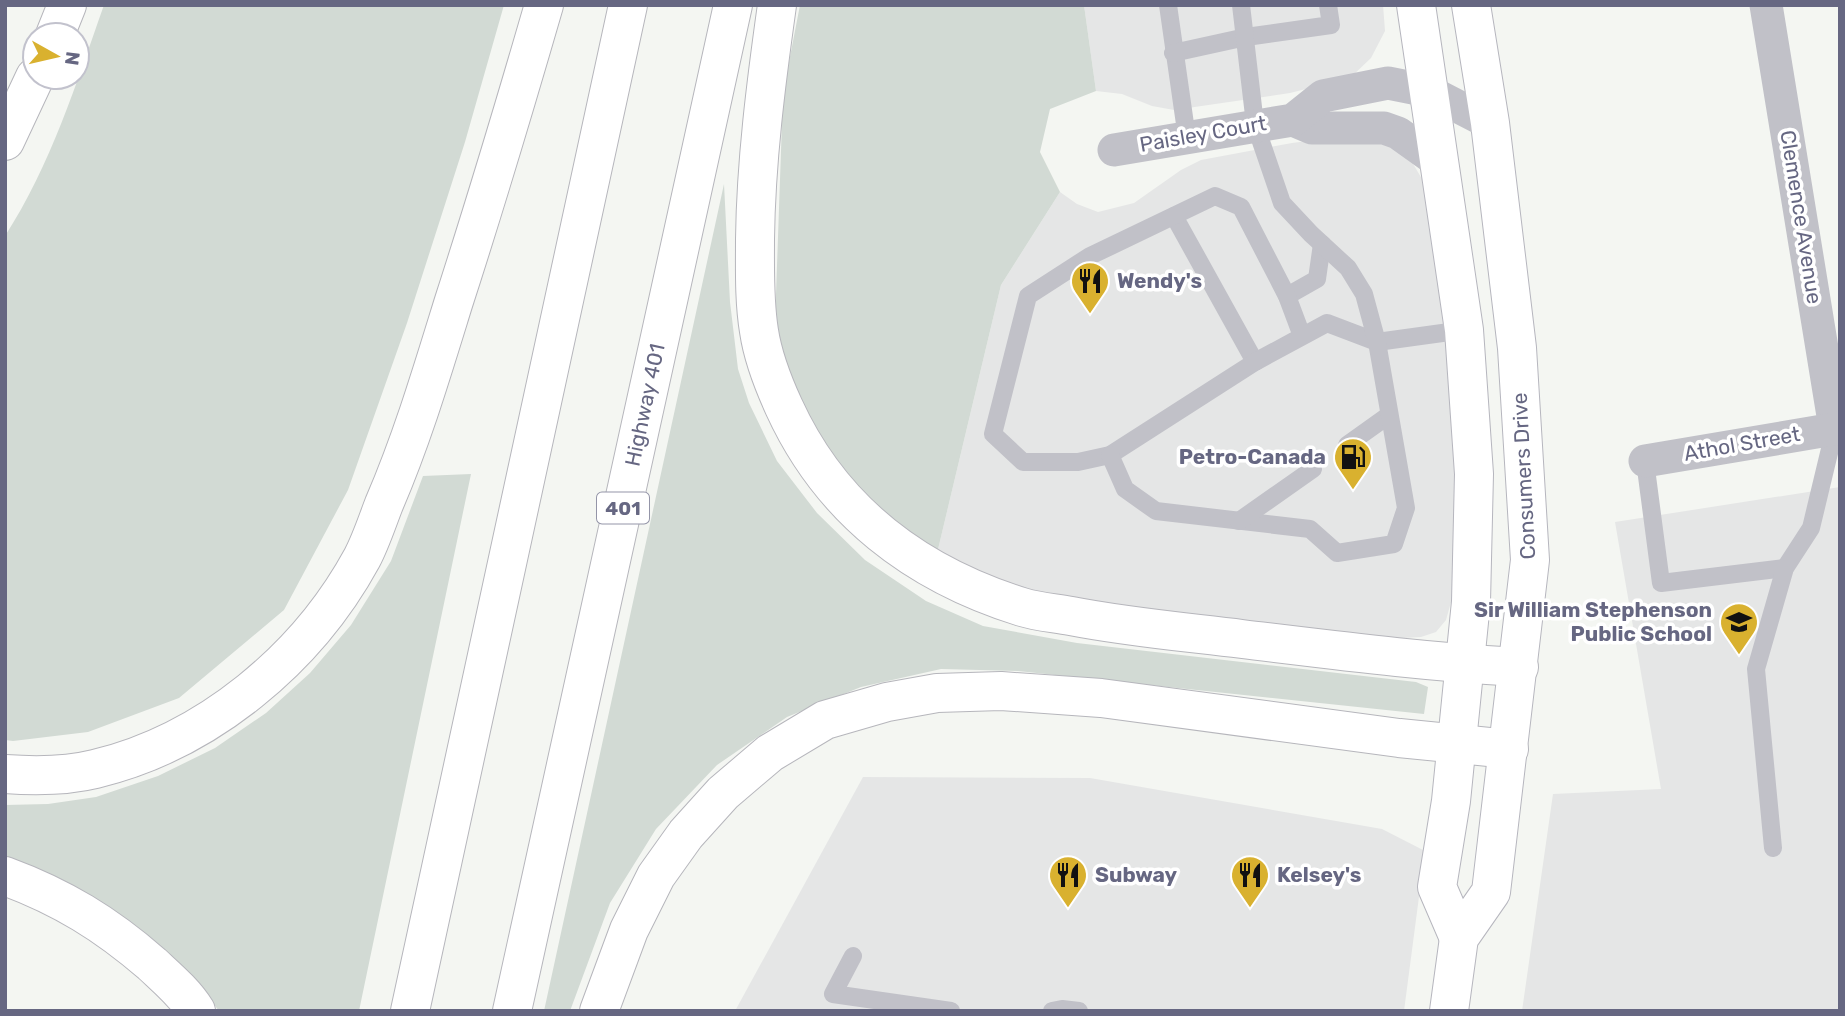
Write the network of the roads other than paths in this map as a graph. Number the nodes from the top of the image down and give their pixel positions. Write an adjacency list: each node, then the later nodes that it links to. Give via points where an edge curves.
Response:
1 (544, 5): 41 (main road, via 400,468 362,558 322,618 269,677 203,723 150,751 94,769 32,776)
2 (628, 5): 47 (main road)
3 (733, 5): 48 (main road, Highway 401 / 401)
4 (777, 5): 37 (main road, via 756,190 759,332 772,382 793,426 825,479 853,510 888,539 971,590 1026,608 1102,622)
5 (1168, 5): 12 (lane)
6 (1241, 5): 11 (lane)
7 (1328, 5): 11 (lane, via 1331,25)
8 (1416, 5): 14 (main road)
9 (1471, 5): 16 (main road, Consumers Drive)
10 (1766, 5): 30 (street, Clemence Avenue)
11 (1246, 37): 12 (lane); 17 (lane)
12 (1174, 53): 18 (lane)
13 (27, 91): 19 (main road)
14 (1428, 91): 15 (street, Paisley Court, via 1388,83 1323,96); 16 (street, Paisley Court); 21 (main road)
15 (1293, 120): 17 (street, Paisley Court); 21 (street, Paisley Court, via 1312,128 1384,128)
16 (1490, 123): 38 (main road, Consumers Drive, via 1517,348 1530,560)
17 (1255, 124): 18 (street, Paisley Court); 23 (lane, via 1282,204)
18 (1187, 138): 20 (street, Paisley Court)
19 (5, 142)
20 (1114, 150)
21 (1440, 163): 25 (main road)
22 (1174, 216): 24 (lane, via 1215,196 1241,207); 28 (lane); 32 (lane, via 1090,256 1028,296 993,434 1023,462 1079,462)
23 (1322, 244): 24 (lane, via 1317,279); 27 (lane, via 1348,268 1364,294)
24 (1287, 296): 26 (lane)
25 (1464, 330): 27 (lane); 37 (main road, via 1474,474)
26 (1302, 336): 27 (lane, via 1327,323); 28 (lane)
27 (1377, 342): 29 (lane)
28 (1255, 362): 32 (lane)
29 (1389, 415): 31 (lane); 35 (lane, via 1406,508 1394,544 1337,553 1310,529)
30 (1838, 428): 33 (street, Athol Street); 36 (lane, via 1811,527)
31 (1347, 445)
32 (1110, 455): 35 (lane, via 1125,489 1156,511)
33 (1645, 461): 36 (lane, via 1661,583)
34 (1313, 469): 35 (lane)
35 (1239, 520)
36 (1785, 568): 42 (lane, via 1756,669)
37 (1465, 664): 38 (main road); 39 (main road)
38 (1519, 667): 40 (main road, Consumers Drive)
39 (1457, 743): 40 (main road); 44 (main road, via 1437,887); 49 (main road, via 1101,698 1001,691 937,693 825,720 769,753 723,793 686,834 650,887)
40 (1509, 749): 44 (main road, Consumers Drive, via 1491,892)
41 (5, 774)
42 (1773, 848)
43 (5, 876): 46 (main road, via 88,914 165,975)
44 (1459, 938): 53 (main road, Consumers Drive)
45 (853, 956): 50 (lane, via 832,994)
46 (196, 1011)
47 (410, 1011)
48 (512, 1011)
49 (599, 1011)
50 (951, 1011)
51 (1052, 1011): 52 (lane)
52 (1079, 1011)
53 (1449, 1011)

